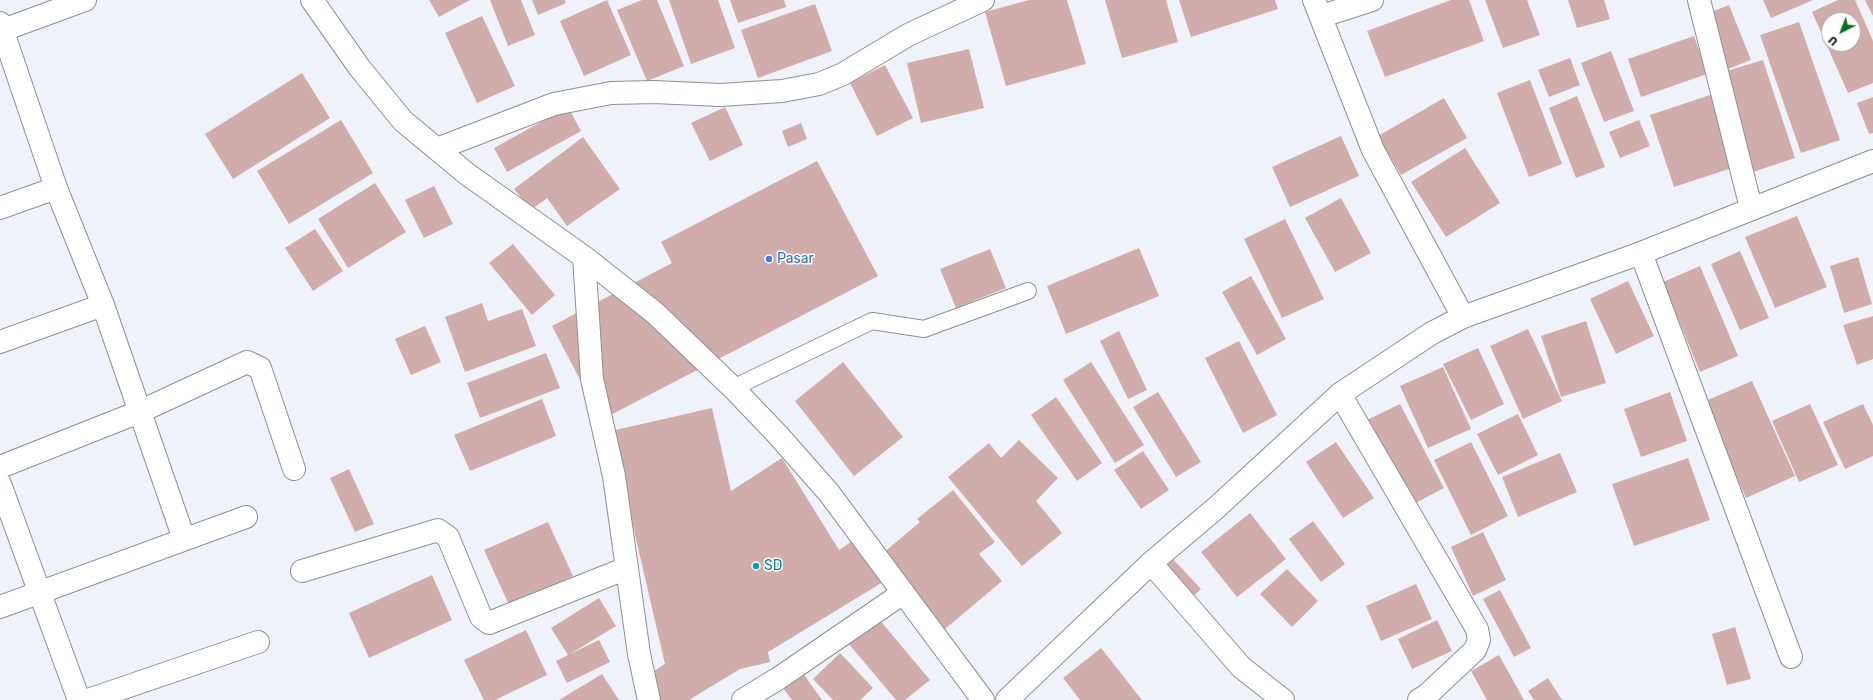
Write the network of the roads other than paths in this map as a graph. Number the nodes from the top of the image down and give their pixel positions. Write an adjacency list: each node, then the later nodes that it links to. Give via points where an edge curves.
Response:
1 (85, 0): 7 (street)
2 (312, 0): 8 (street, via 359,67 403,121)
3 (983, 0): 8 (street, via 908,34 843,74 819,84 782,91 720,95 611,93 554,104)
4 (1372, 0): 6 (street)
5 (1699, 0): 12 (street)
6 (1318, 8): 17 (street, via 1373,150)
7 (1, 26): 10 (street)
8 (437, 149): 14 (street, via 467,174)
9 (1873, 161): 12 (street)
10 (56, 188): 11 (street); 16 (street)
11 (0, 208)
12 (1751, 208): 13 (street)
13 (1641, 253): 17 (street); 34 (street)
14 (584, 257): 19 (street, via 655,313); 28 (street, via 592,379 614,476)
15 (1028, 292): 19 (lane, via 924,329 872,321)
16 (103, 305): 18 (street); 21 (street)
17 (1463, 317): 20 (street, via 1432,333)
18 (0, 342)
19 (733, 388): 31 (street, via 829,493)
20 (1340, 394): 27 (street, via 1216,508); 42 (street, via 1477,629 1479,640 1475,650 1427,695)
21 (139, 412): 22 (street); 23 (street, via 247,362 254,364 260,368); 26 (street)
22 (0, 467)
23 (294, 469)
24 (0, 484): 30 (street)
25 (246, 516): 26 (street)
26 (184, 539): 30 (street)
27 (1151, 563): 40 (street); 41 (street, via 1241,667)
28 (627, 568): 29 (street, via 489,622 480,617 448,537 438,530); 37 (street, via 639,654)
29 (302, 572)
30 (39, 592): 32 (street); 35 (street)
31 (903, 593): 38 (street); 39 (street)
32 (0, 607)
33 (258, 642): 36 (street)
34 (1791, 657)
35 (79, 700)
36 (88, 700)
37 (649, 700)
38 (743, 700)
39 (983, 700)
40 (1007, 700)
41 (1283, 700)
42 (1418, 700)

